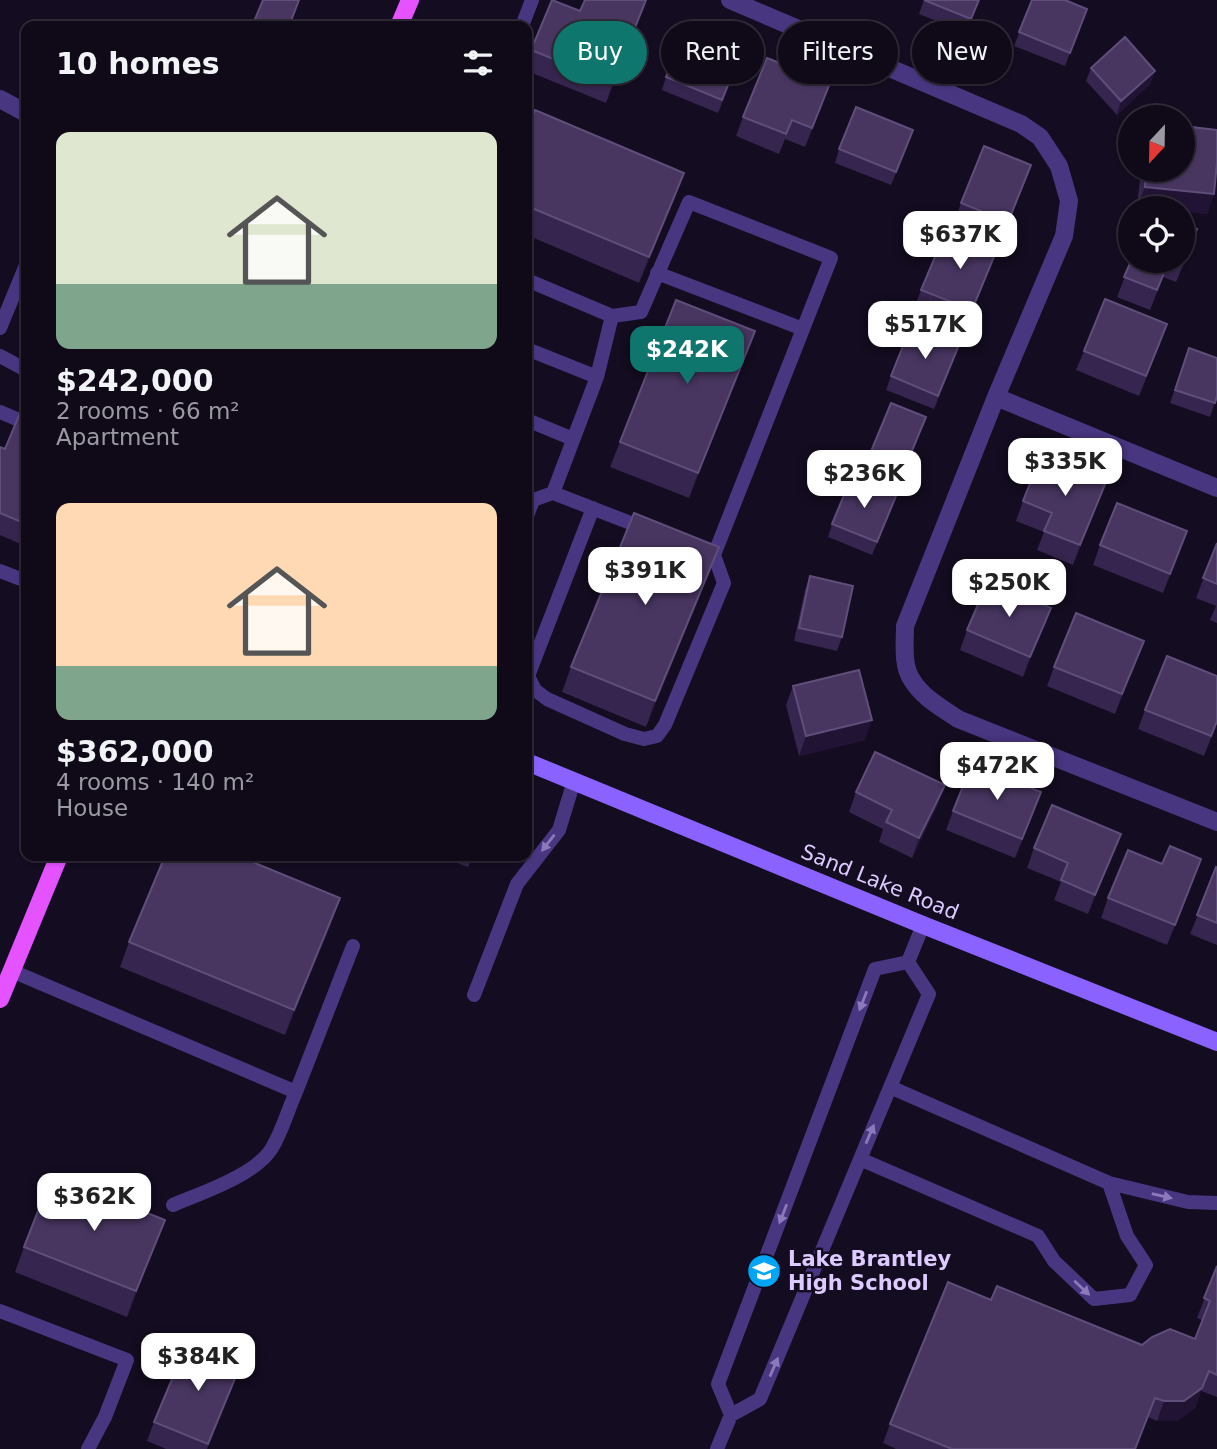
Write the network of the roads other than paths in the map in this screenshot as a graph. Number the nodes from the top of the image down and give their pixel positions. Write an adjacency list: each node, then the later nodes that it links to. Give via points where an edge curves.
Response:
1 (410, 0): 4 (main road)
2 (533, 0): 5 (lane)
3 (730, 0): 18 (street, via 1040,136 1059,166 1069,201 1064,236)
4 (401, 21)
5 (524, 21)
6 (0, 99): 7 (street)
7 (21, 110)
8 (657, 273): 11 (lane, via 641,312); 13 (lane); 13 (lane, via 689,202 831,258)
9 (21, 277): 12 (lane)
10 (532, 282): 11 (lane)
11 (612, 316): 17 (lane)
12 (0, 328)
13 (803, 329): 29 (lane)
14 (532, 351): 17 (lane)
15 (0, 356): 16 (lane)
16 (21, 367)
17 (597, 377): 22 (lane)
18 (996, 397): 23 (street); 36 (street, via 905,626 911,679 932,702 958,719)
19 (0, 412): 20 (lane)
20 (21, 422)
21 (532, 422): 22 (lane)
22 (573, 439): 24 (lane)
23 (1217, 488)
24 (553, 493): 25 (lane); 26 (lane)
25 (532, 503)
26 (593, 508): 27 (lane); 32 (lane)
27 (654, 532)
28 (690, 546): 29 (lane)
29 (714, 555): 33 (lane, via 724,583 657,736 644,739 625,734 547,699)
30 (0, 571): 31 (lane)
31 (21, 579)
32 (532, 666)
33 (532, 685)
34 (532, 764): 35 (street, Sand Lake Road)
35 (575, 781): 38 (street, Sand Lake Road); 42 (lane, one-way to 42, via 559,830 517,884)
36 (1217, 822)
37 (57, 861): 41 (main road)
38 (923, 925): 40 (lane); 44 (street, Sand Lake Road)
39 (353, 946): 46 (lane)
40 (908, 961): 45 (lane, via 929,994); 52 (lane, one-way to 52, via 875,969 718,1384)
41 (12, 971): 43 (main road); 46 (lane)
42 (474, 995)
43 (0, 999)
44 (1217, 1042)
45 (890, 1087): 47 (lane, one-way to 45); 48 (lane)
46 (296, 1092): 50 (lane, via 271,1149 260,1161)
47 (860, 1159): 48 (lane, one-way to 48, via 1038,1236 1054,1261 1094,1299 1130,1295 1146,1265 1127,1236); 52 (lane, one-way to 47, via 760,1399)
48 (1109, 1183): 49 (lane, one-way to 49, via 1188,1202)
49 (1217, 1203)
50 (173, 1205)
51 (0, 1311): 53 (lane, via 127,1360)
52 (731, 1415): 54 (lane)
53 (88, 1449)
54 (717, 1449)

